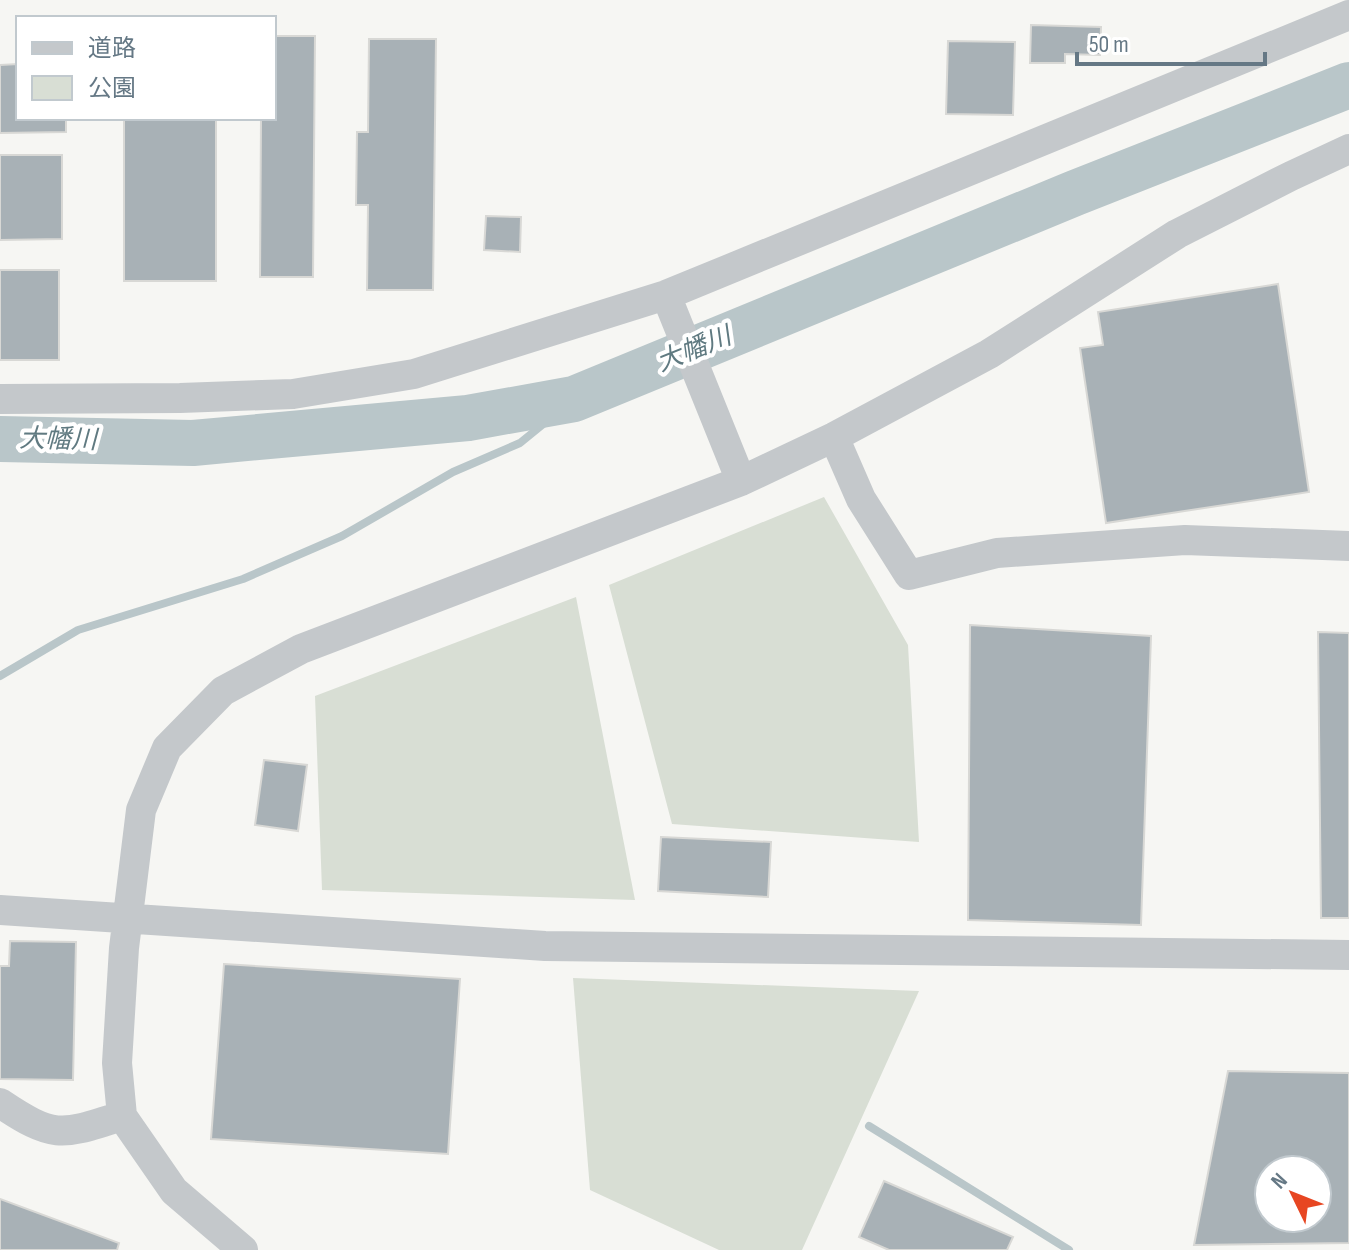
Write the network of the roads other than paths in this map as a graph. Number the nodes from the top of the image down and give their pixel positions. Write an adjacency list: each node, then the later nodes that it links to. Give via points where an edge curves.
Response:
1 (1349, 15): 3 (street)
2 (1349, 149): 5 (street, via 1177,234 989,354)
3 (666, 295): 4 (street, via 414,374 293,394); 6 (street)
4 (0, 399)
5 (834, 437): 6 (street); 7 (street, via 861,499 909,575 997,553 1185,540)
6 (741, 481): 9 (street, via 301,649 223,691 167,748 141,810)
7 (1349, 546)
8 (0, 910): 9 (street)
9 (128, 919): 10 (street, via 545,946); 12 (street, via 117,1063)
10 (1349, 955)
11 (0, 1103): 12 (street, via 34,1126 70,1132)
12 (122, 1116): 13 (street, via 174,1191)
13 (243, 1250)

